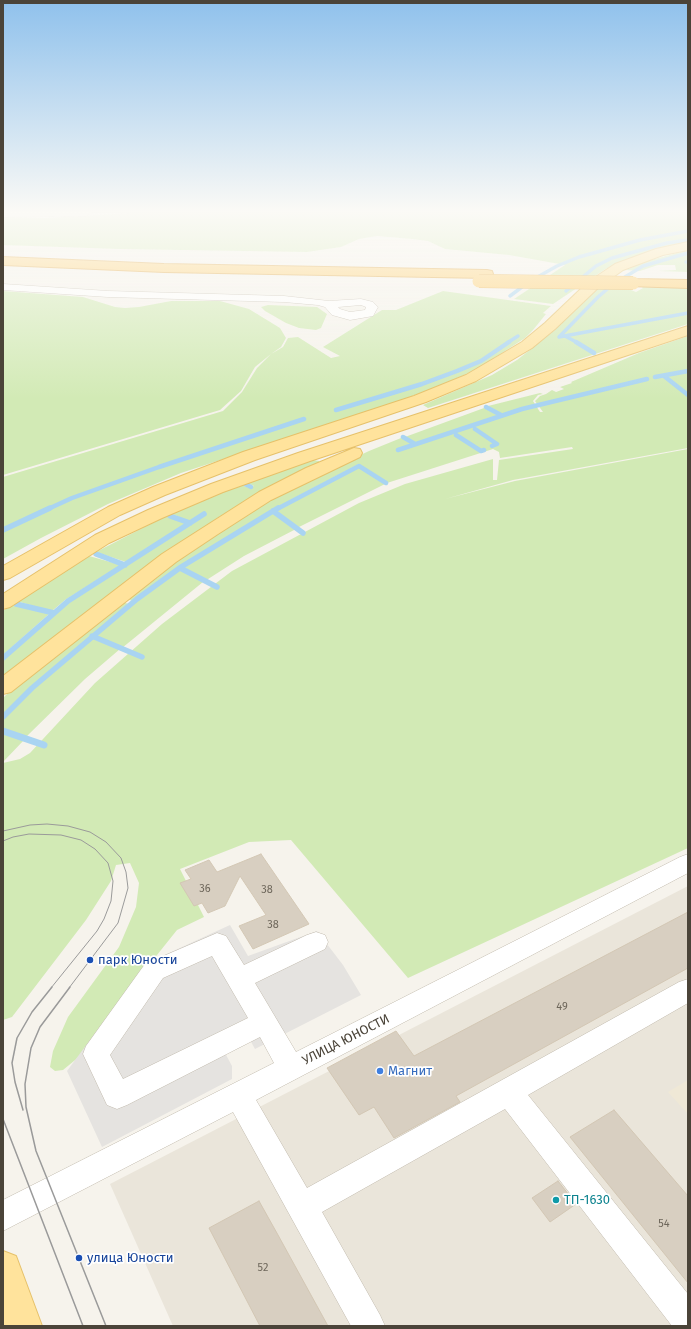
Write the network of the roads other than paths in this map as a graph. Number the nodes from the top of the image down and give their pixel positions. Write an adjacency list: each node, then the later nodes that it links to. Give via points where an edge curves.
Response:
1 (266, 275): 4 (highway)
2 (413, 275): 4 (highway)
3 (607, 275): 12 (main road, via 527,345 471,378 420,399 249,456 159,491 114,511)
4 (483, 277): 6 (highway, bridge)
5 (688, 277): 6 (highway)
6 (635, 280): 7 (highway)
7 (688, 284)
8 (3, 287): 9 (street, via 108,294 284,299)
9 (329, 304)
10 (688, 330): 11 (main road)
11 (465, 404): 13 (main road, via 304,457 217,488 155,514 102,539); 14 (main road, via 312,472 265,496 169,558)
12 (3, 574)
13 (3, 603)
14 (3, 686)
15 (688, 863): 20 (street, УЛИЦА ЮНОСТИ)
16 (316, 942): 17 (street)
17 (238, 979): 19 (street); 19 (street, via 217,943 154,971 96,1054 118,1096)
18 (688, 990): 21 (street)
19 (265, 1022): 20 (street)
20 (291, 1068): 22 (street, УЛИЦА ЮНОСТИ)
21 (509, 1092): 23 (street); 26 (street)
22 (238, 1095): 23 (street); 24 (street, УЛИЦА ЮНОСТИ)
23 (302, 1207): 28 (street)
24 (3, 1216)
25 (3, 1268): 27 (main road)
26 (688, 1320)
27 (23, 1326)
28 (370, 1326)

